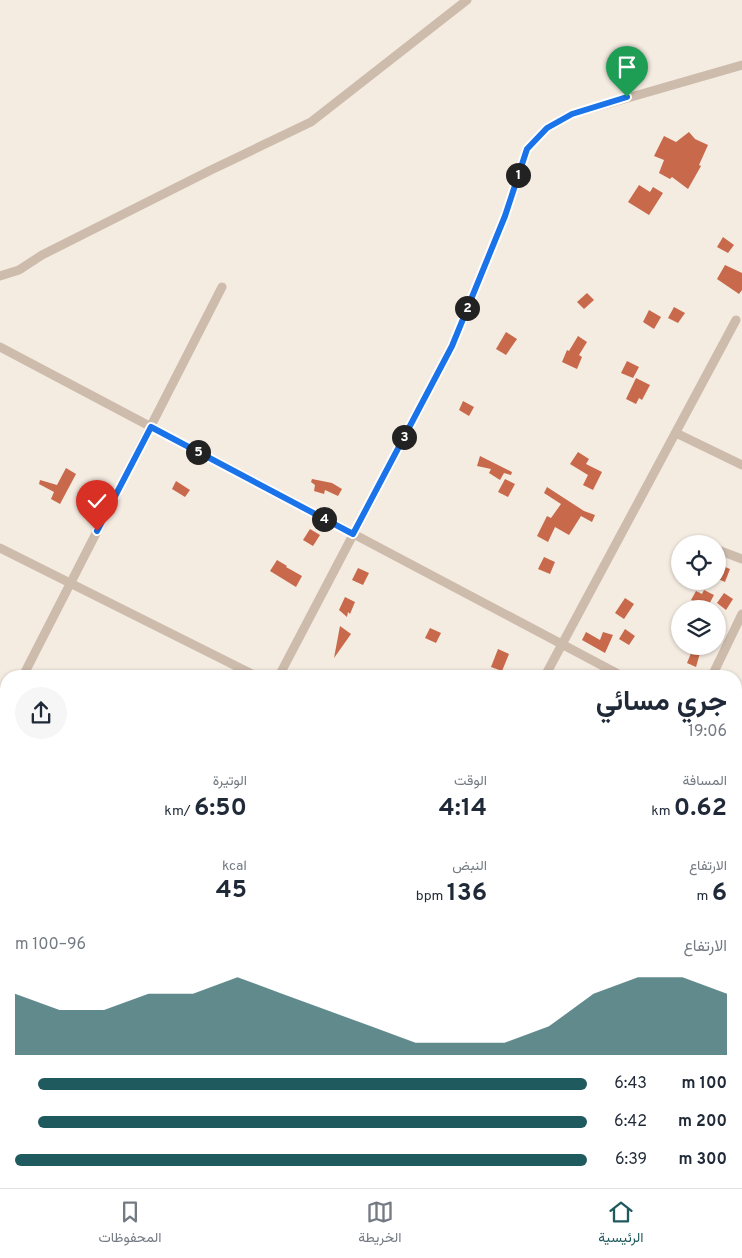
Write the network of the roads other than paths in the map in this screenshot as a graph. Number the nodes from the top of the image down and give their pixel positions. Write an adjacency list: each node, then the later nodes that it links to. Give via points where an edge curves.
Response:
1 (467, 0): 3 (street, via 311,122 42,255 19,270)
2 (742, 65): 10 (street, via 572,114 547,128 527,149 505,216 452,346)
3 (0, 276)
4 (222, 288): 7 (street)
5 (736, 320): 8 (street)
6 (0, 347): 7 (street)
7 (151, 427): 10 (street); 14 (street)
8 (676, 433): 9 (street); 16 (street)
9 (742, 465)
10 (353, 534): 16 (street); 19 (street)
11 (0, 548): 14 (street)
12 (726, 553): 13 (street)
13 (742, 559)
14 (70, 583): 17 (street); 18 (street)
15 (742, 614): 22 (street)
16 (562, 645): 20 (street); 21 (street)
17 (26, 670)
18 (244, 670)
19 (282, 670)
20 (548, 670)
21 (610, 670)
22 (715, 670)

